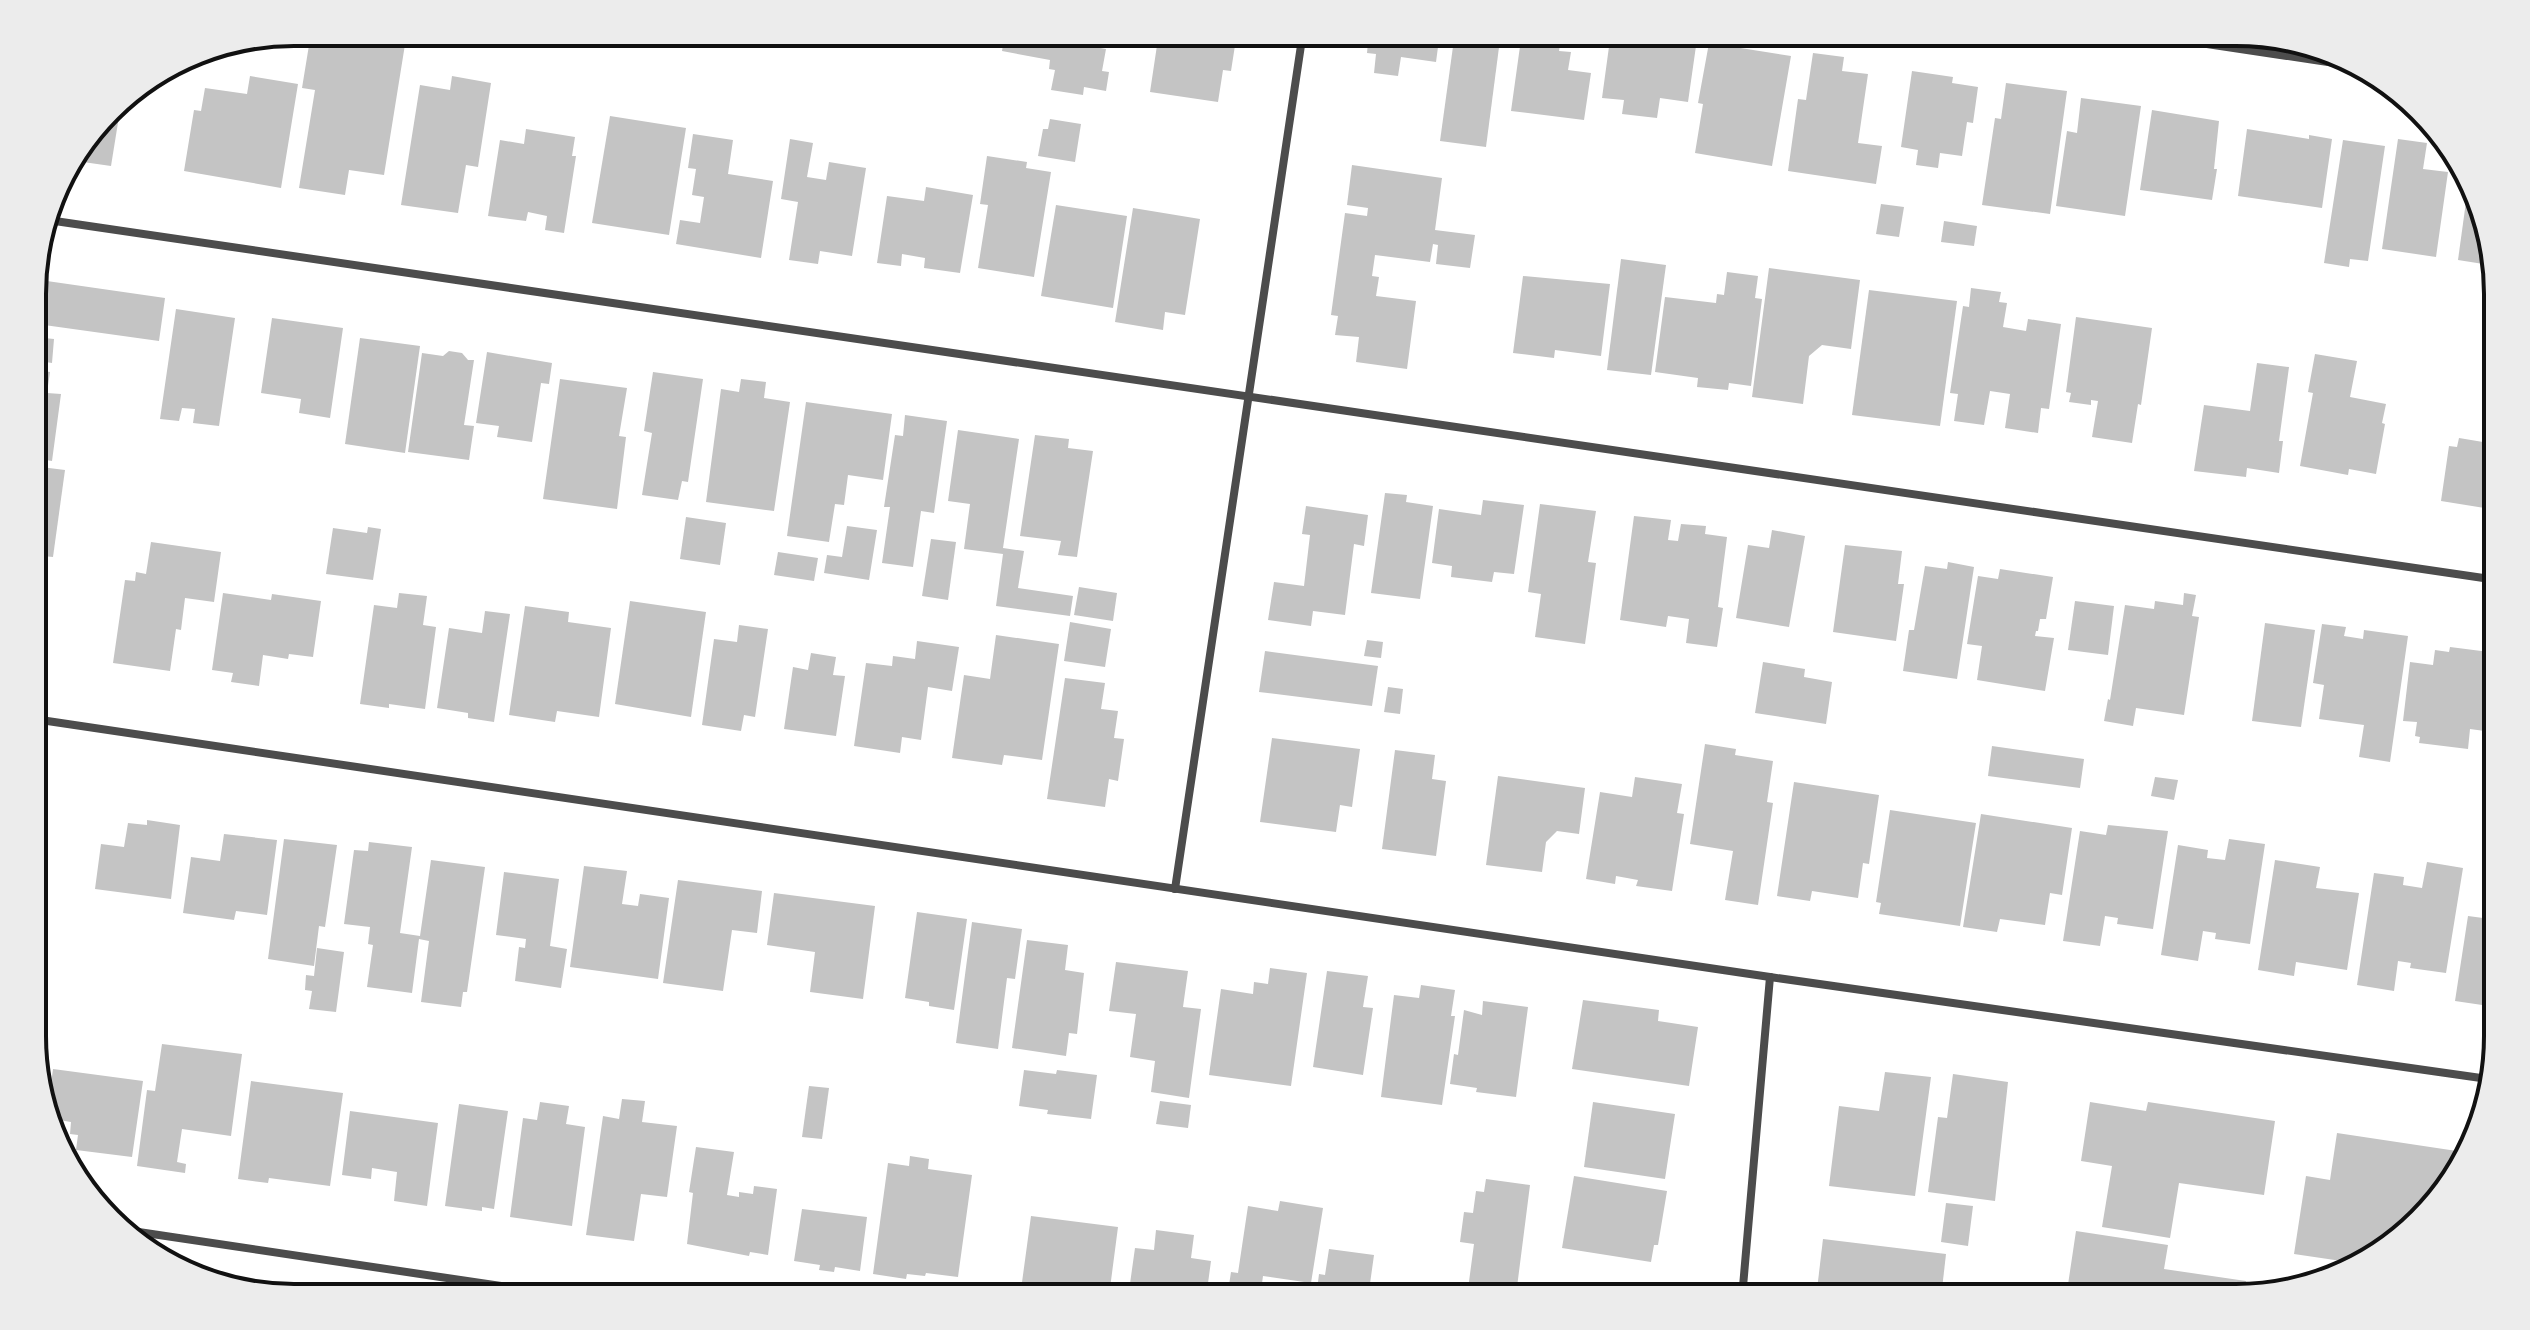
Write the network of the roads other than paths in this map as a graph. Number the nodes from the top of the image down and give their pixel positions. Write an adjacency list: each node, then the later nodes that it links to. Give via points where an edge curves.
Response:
1 (1301, 46): 5 (street)
2 (2221, 46): 3 (street)
3 (2320, 61)
4 (57, 221): 5 (street)
5 (1248, 396): 6 (street); 8 (street)
6 (2484, 578)
7 (46, 721): 8 (street)
8 (1175, 889): 9 (street)
9 (1770, 977): 10 (street); 12 (street)
10 (2480, 1078)
11 (143, 1233): 13 (street)
12 (1743, 1283)
13 (487, 1284)

